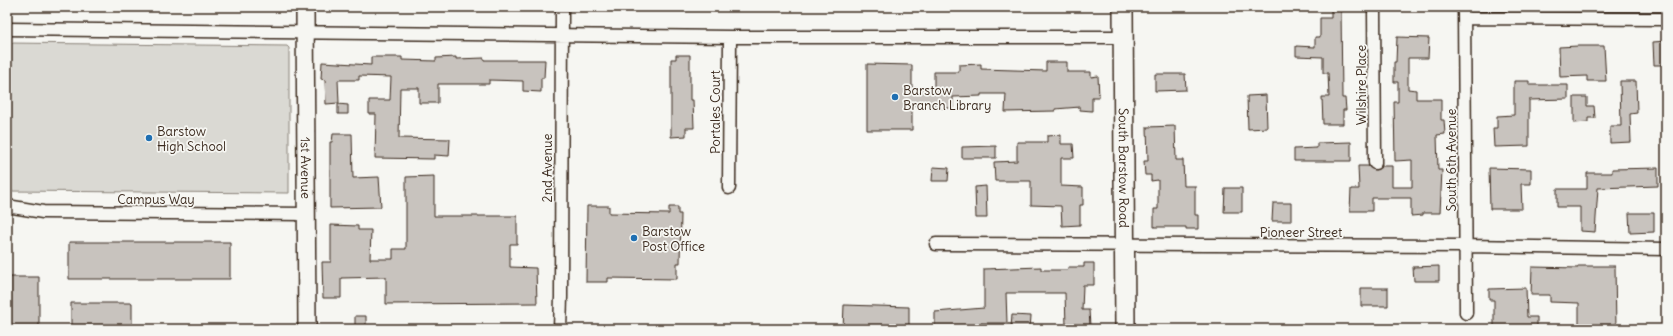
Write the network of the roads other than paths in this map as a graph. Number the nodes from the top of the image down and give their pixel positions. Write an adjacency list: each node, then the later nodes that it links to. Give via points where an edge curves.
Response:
1 (305, 7): 8 (street, 1st Avenue)
2 (562, 7): 9 (street, 2nd Avenue)
3 (1124, 7): 11 (main road, South Barstow Road)
4 (1374, 7): 12 (street, Wilshire Place)
5 (1464, 13): 6 (street); 18 (street, South 6th Avenue)
6 (1666, 19)
7 (7, 29): 8 (street)
8 (304, 32): 9 (street); 15 (street, 1st Avenue)
9 (562, 34): 10 (street); 22 (street, 2nd Avenue)
10 (730, 37): 11 (street); 13 (street, Portales Court)
11 (1124, 37): 17 (main road, South Barstow Road)
12 (1375, 163)
13 (729, 188)
14 (7, 206): 15 (street, Campus Way, via 43,212)
15 (306, 214): 21 (street, 1st Avenue)
16 (936, 244): 17 (street, Pioneer Street)
17 (1124, 245): 18 (street, Pioneer Street); 23 (main road, South Barstow Road)
18 (1466, 246): 19 (street, Pioneer Street); 20 (street, South 6th Avenue)
19 (1666, 249)
20 (1466, 313)
21 (307, 329)
22 (560, 329)
23 (1124, 329)

